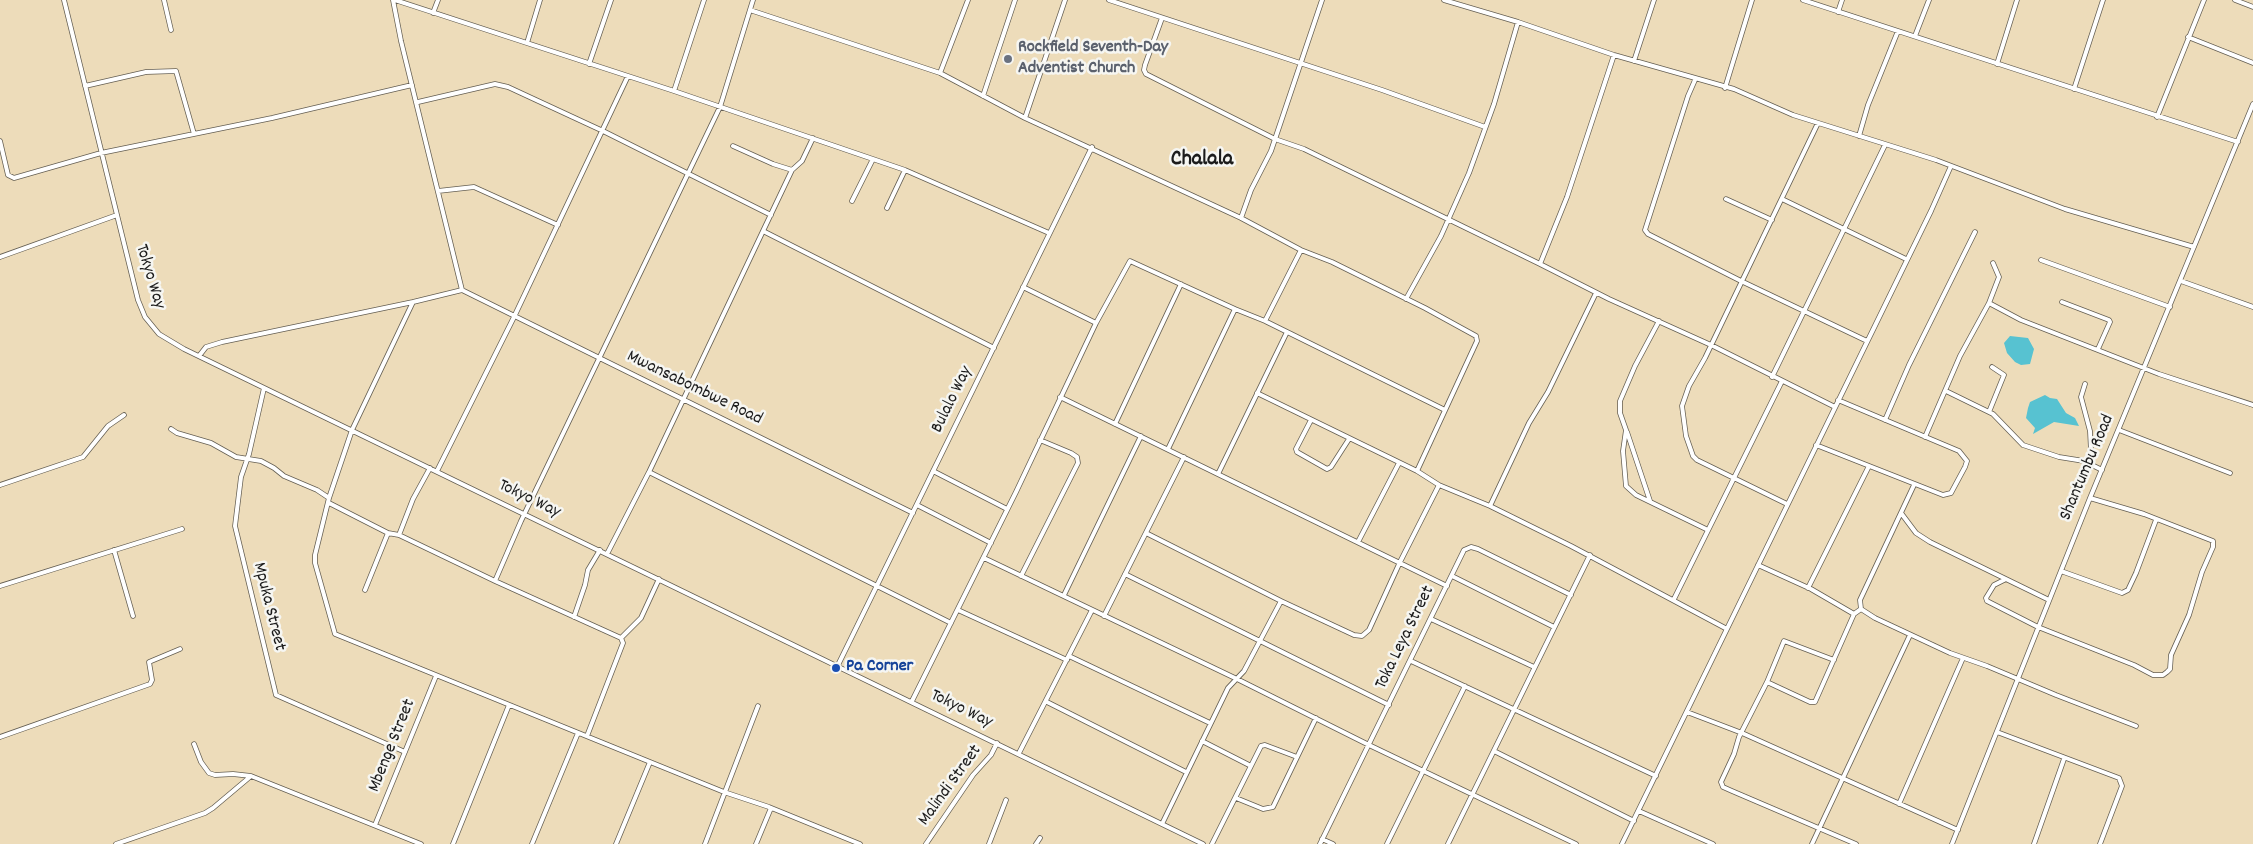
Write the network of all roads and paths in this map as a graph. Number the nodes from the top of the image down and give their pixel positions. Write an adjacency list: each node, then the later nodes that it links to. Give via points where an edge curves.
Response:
1 (64, 0): 45 (street, Tokyo Way)
2 (164, 0): 30 (street)
3 (394, 0): 27 (street); 44 (street)
4 (438, 0): 27 (street)
5 (540, 0): 34 (street)
6 (611, 0): 38 (street)
7 (704, 0): 48 (street)
8 (753, 0): 25 (street)
9 (968, 0): 41 (street)
10 (1015, 0): 49 (street)
11 (1065, 0): 54 (street)
12 (1109, 0): 28 (street)
13 (1322, 0): 39 (street)
14 (1444, 0): 29 (street)
15 (1654, 0): 36 (street)
16 (1752, 0): 46 (street)
17 (1803, 0): 26 (street)
18 (1842, 0): 26 (street)
19 (1930, 0): 32 (street)
20 (2017, 0): 40 (street)
21 (2102, 0): 47 (street)
22 (2204, 0): 33 (street)
23 (2235, 0): 24 (street)
24 (2253, 7)
25 (750, 10): 41 (street); 52 (street)
26 (1838, 12): 31 (street)
27 (433, 13): 34 (street)
28 (1162, 18): 39 (street); 61 (street, via 1145,65 1146,74)
29 (1518, 22): 35 (street); 56 (street)
30 (171, 30)
31 (1898, 31): 32 (street); 59 (street)
32 (1915, 36): 40 (street)
33 (2188, 37): 37 (street); 53 (street)
34 (527, 43): 38 (street)
35 (1614, 55): 36 (street); 94 (street, via 1567,197)
36 (1634, 61): 43 (street)
37 (2253, 63)
38 (589, 64): 42 (street)
39 (1300, 64): 56 (street); 61 (street)
40 (1997, 64): 47 (street)
41 (940, 73): 49 (street)
42 (628, 76): 48 (street); 57 (street)
43 (1695, 80): 46 (street); 95 (street, via 1645,230)
44 (412, 84): 50 (street); 58 (street)
45 (85, 86): 58 (street, via 146,72 176,70); 67 (street, Tokyo Way)
46 (1725, 88): 55 (street)
47 (2074, 89): 53 (street)
48 (674, 91): 52 (street)
49 (983, 96): 54 (street)
50 (418, 102): 57 (street, via 498,84); 73 (street)
51 (2253, 104): 63 (street, Shantumbu Road)
52 (720, 107): 60 (street); 72 (street)
53 (2157, 117): 63 (street)
54 (1025, 118): 66 (street)
55 (1818, 123): 59 (street); 75 (street)
56 (1485, 127): 81 (street)
57 (603, 131): 72 (street); 83 (street)
58 (194, 134): 67 (street)
59 (1859, 136): 64 (street)
60 (813, 138): 68 (street); 70 (street, via 802,161)
61 (1275, 138): 80 (street); 81 (street)
62 (0, 141): 67 (street, via 8,175 14,178)
63 (2238, 142): 88 (street, Shantumbu Road)
64 (1885, 145): 69 (street); 84 (street)
65 (733, 146): 70 (street)
66 (1092, 147): 80 (street); 87 (street, Bulalo Way)
67 (101, 152): 78 (street, Tokyo Way)
68 (873, 159): 71 (street); 76 (street)
69 (1951, 166): 88 (street, via 2065,208); 91 (street)
70 (792, 170): 79 (street)
71 (905, 170): 77 (street); 87 (street)
72 (689, 173): 79 (street); 119 (street)
73 (438, 191): 83 (street, via 474,187); 99 (street)
74 (1726, 199): 82 (street)
75 (1782, 199): 82 (street); 84 (street)
76 (852, 201)
77 (887, 208)
78 (117, 215): 90 (street); 118 (street, Tokyo Way, via 145,317 159,334)
79 (771, 215): 85 (street)
80 (1241, 218): 89 (street)
81 (1448, 220): 94 (street); 101 (street)
82 (1772, 220): 95 (street)
83 (558, 225): 109 (street)
84 (1844, 230): 91 (street); 108 (street)
85 (763, 231): 116 (street); 129 (street)
86 (1975, 232): 137 (street)
87 (1049, 233): 98 (street, Bulalo Way)
88 (2194, 247): 96 (street, Shantumbu Road)
89 (1300, 250): 101 (street, via 1332,262); 110 (street)
90 (0, 257)
91 (1906, 259): 114 (street)
92 (2041, 260): 105 (street)
93 (1993, 263): 104 (street, via 1999,277)
94 (1540, 264): 100 (street)
95 (1741, 281): 108 (street); 115 (street)
96 (2181, 281): 105 (street, Shantumbu Road); 106 (street)
97 (1181, 284): 107 (street); 112 (street, via 1130,261); 138 (street)
98 (1023, 287): 112 (street); 116 (street, Bulalo Way)
99 (462, 290): 102 (street); 109 (street, Mwansabombwe Road)
100 (1596, 292): 111 (street); 171 (street)
101 (1406, 299): 133 (street, via 1477,338)
102 (413, 302): 118 (street, via 222,342 206,347); 141 (street)
103 (2062, 302): 117 (street, via 2109,320)
104 (1989, 303): 117 (street, via 2021,320); 126 (street, via 1960,356)
105 (2170, 307): 121 (street, Shantumbu Road)
106 (2253, 307)
107 (1235, 309): 110 (street); 148 (street)
108 (1805, 310): 114 (street); 122 (street)
109 (514, 317): 119 (street, Mwansabombwe Road); 156 (street)
110 (1265, 321): 113 (street)
111 (1659, 321): 115 (street); 139 (street, via 1620,401)
112 (1096, 323): 128 (street)
113 (1287, 332): 127 (street); 133 (street)
114 (1867, 341): 130 (street)
115 (1711, 345): 122 (street); 162 (street, via 1684,397 1682,411 1686,436 1697,460)
116 (994, 348): 157 (street, Bulalo Way)
117 (2098, 350): 121 (street)
118 (199, 356): 125 (street, Tokyo Way)
119 (599, 358): 129 (street, Mwansabombwe Road); 175 (street)
120 (1992, 367): 134 (street, via 2004,375)
121 (2145, 368): 131 (street); 142 (street, Shantumbu Road)
122 (1772, 376): 123 (street)
123 (1782, 381): 132 (street); 162 (street)
124 (2086, 384): 151 (street, via 2081,397 2090,431)
125 (264, 388): 141 (street, Tokyo Way); 150 (street, Mpuka Street)
126 (1946, 391): 134 (street); 144 (street)
127 (1257, 393): 136 (street); 161 (street)
128 (1060, 397): 138 (street); 146 (street)
129 (684, 399): 159 (street); 174 (street, Mwansabombwe Road)
130 (1838, 400): 132 (street); 137 (street)
131 (2253, 405)
132 (1834, 407): 147 (street)
133 (1445, 410): 158 (street)
134 (1989, 412): 151 (street, via 2022,445 2058,457)
135 (124, 415): 163 (street, via 108,426 82,457)
136 (1311, 420): 145 (street); 145 (street, via 1296,449 1326,470 1332,467)
137 (1885, 420): 144 (street)
138 (1115, 424): 143 (street)
139 (1625, 427): 168 (street); 168 (street, via 1623,451 1627,488)
140 (171, 429): 150 (street)
141 (352, 430): 154 (street, Tokyo Way); 167 (street)
142 (2119, 430): 155 (street, Shantumbu Road); 160 (street)
143 (1141, 436): 148 (street); 203 (street)
144 (1925, 437): 165 (street, via 1958,451 1967,461 1948,495)
145 (1349, 438): 152 (street)
146 (1040, 440): 172 (street); 193 (street, via 1071,453 1077,457 1078,463)
147 (1816, 445): 153 (street); 169 (street)
148 (1168, 449): 149 (street)
149 (1184, 457): 161 (street); 179 (street)
150 (247, 460): 167 (street, via 274,468 284,476 317,490); 255 (street, Mpuka Street, via 238,489 235,532 276,695)
151 (2088, 462): 155 (street)
152 (1399, 463): 158 (street); 182 (street)
153 (1869, 466): 165 (street); 201 (street)
154 (430, 468): 156 (street, Tokyo Way); 181 (street)
155 (2102, 470): 166 (street, Shantumbu Road)
156 (437, 471): 175 (street, Tokyo Way)
157 (933, 471): 170 (street, Bulalo Way); 172 (street)
158 (1417, 471): 164 (street)
159 (649, 472): 186 (street); 200 (street)
160 (2230, 473)
161 (1218, 474): 182 (street)
162 (1734, 477): 169 (street); 178 (street)
163 (0, 485)
164 (1439, 485): 171 (street); 189 (street)
165 (1914, 486): 173 (street)
166 (2090, 498): 176 (street); 191 (street, Shantumbu Road)
167 (329, 500): 180 (street); 230 (street, via 315,559 335,634)
168 (1650, 501): 178 (street)
169 (1787, 504): 190 (street)
170 (917, 506): 174 (street, Bulalo Way); 183 (street)
171 (1490, 506): 187 (street)
172 (1007, 509): 183 (street)
173 (1901, 512): 196 (street, via 1916,533 1930,542); 208 (street, via 1860,600)
174 (913, 513): 200 (street, Bulalo Way)
175 (525, 514): 185 (street, Tokyo Way); 197 (street)
176 (2156, 520): 191 (street, via 2128,590 2122,594); 218 (street, via 2210,540 2213,544 2189,615 2171,655 2170,669 2163,676 2153,675)
177 (182, 529): 184 (street)
178 (1708, 530): 205 (street)
179 (1146, 532): 192 (street); 207 (street)
180 (388, 533): 181 (street); 202 (street)
181 (399, 535): 197 (street)
182 (1358, 542): 189 (street)
183 (991, 543): 188 (street)
184 (114, 550): 198 (street); 212 (street)
185 (600, 550): 186 (street, Tokyo Way); 214 (street, via 588,570)
186 (607, 554): 195 (street, Tokyo Way)
187 (1590, 555): 204 (street); 205 (street)
188 (984, 558): 193 (street); 209 (street)
189 (1400, 562): 199 (street); 207 (street, via 1369,630 1362,636)
190 (1758, 565): 201 (street); 219 (street)
191 (2061, 570): 206 (street, Shantumbu Road)
192 (1125, 574): 213 (street); 222 (street)
193 (1021, 576): 203 (street)
194 (1452, 576): 199 (street, Toka Leya Street); 204 (street, Toka Leya Street, via 1464,550 1472,547); 217 (street)
195 (659, 579): 221 (street, via 641,618); 228 (street, Tokyo Way)
196 (2006, 579): 206 (street); 218 (street, via 1994,585 1987,601)
197 (495, 582): 214 (street)
198 (0, 586)
199 (1447, 586): 215 (street, Toka Leya Street)
200 (877, 587): 216 (street); 228 (street, Bulalo Way)
201 (1808, 588): 211 (street)
202 (365, 590)
203 (1064, 595): 210 (street)
204 (1571, 595): 217 (street)
205 (1674, 599): 219 (street)
206 (2050, 600): 218 (street, Shantumbu Road)
207 (1281, 601): 222 (street)
208 (1861, 609): 211 (street); 220 (street)
209 (958, 610): 216 (street); 224 (street)
210 (1092, 610): 213 (street); 224 (street)
211 (1854, 614): 226 (street)
212 (133, 616)
213 (1104, 616): 231 (street)
214 (574, 617): 221 (street)
215 (1431, 619): 227 (street, Toka Leya Street); 229 (street)
216 (951, 623): 235 (street)
217 (1554, 627): 229 (street)
218 (2038, 627): 232 (street, Shantumbu Road)
219 (1727, 629): 241 (street)
220 (1910, 635): 225 (street); 265 (street)
221 (621, 638): 248 (street, via 624,643)
222 (1260, 641): 231 (street); 238 (street)
223 (180, 649): 249 (street, via 149,662 150,684)
224 (1068, 658): 236 (street); 243 (street)
225 (1963, 658): 232 (street); 270 (street)
226 (1834, 660): 233 (street, via 1784,641); 233 (street, via 1815,702)
227 (1411, 661): 234 (street); 238 (street, Toka Leya Street)
228 (838, 665): 235 (street, Tokyo Way)
229 (1534, 667): 240 (street)
230 (436, 676): 237 (street); 255 (street, Mbenge Street)
231 (1237, 679): 242 (street); 243 (street, via 1230,685)
232 (2018, 679): 244 (street); 245 (street, Shantumbu Road)
233 (1767, 682): 247 (street)
234 (1465, 686): 240 (street); 261 (street)
235 (912, 702): 251 (street, Tokyo Way)
236 (1047, 702): 256 (street); 262 (street)
237 (508, 705): 246 (street); 284 (street)
238 (1389, 705): 253 (street, Toka Leya Street)
239 (758, 706): 266 (street)
240 (1514, 708): 254 (street); 264 (street)
241 (1687, 712): 247 (street); 264 (street)
242 (1316, 718): 253 (street); 257 (street)
243 (1210, 723): 250 (street)
244 (2136, 726)
245 (1997, 732): 258 (street); 277 (street, Shantumbu Road)
246 (578, 733): 248 (street); 285 (street)
247 (1742, 733): 265 (street); 276 (street, via 1721,784 1732,792)
248 (587, 736): 259 (street)
249 (0, 737)
250 (1202, 742): 260 (street); 262 (street)
251 (997, 743): 256 (street, Tokyo Way); 290 (street, Malindi Street)
252 (194, 744): 263 (street, via 209,773)
253 (1369, 745): 261 (street); 279 (street, Toka Leya Street)
254 (1494, 751): 267 (street); 273 (street)
255 (405, 752): 275 (street, Mbenge Street)
256 (1019, 753): 274 (street, Tokyo Way)
257 (1297, 757): 260 (street, via 1262,745); 268 (street, via 1271,809)
258 (2064, 759): 304 (street); 305 (street, via 2121,780 2122,786)
259 (650, 762): 266 (street); 286 (street)
260 (1251, 766): 268 (street)
261 (1423, 770): 267 (street); 297 (street)
262 (1186, 772): 274 (street)
263 (251, 776): 275 (street); 282 (street, via 205,813)
264 (1656, 776): 272 (street)
265 (1844, 780): 270 (street); 276 (street)
266 (724, 792): 271 (street); 287 (street)
267 (1472, 795): 280 (street); 281 (street)
268 (1236, 798): 294 (street)
269 (1006, 800): 291 (street)
270 (1899, 804): 277 (street)
271 (771, 808): 288 (street); 289 (street)
272 (1639, 810): 273 (street); 300 (street)
273 (1634, 820): 299 (street)
274 (1162, 824): 293 (street, Tokyo Way)
275 (375, 825): 283 (street)
276 (1818, 829): 301 (street); 302 (street)
277 (1958, 830): 303 (street, Shantumbu Road)
278 (1040, 838): 292 (street)
279 (1322, 839): 295 (street, Toka Leya Street); 296 (street)
280 (1566, 842): 298 (street)
281 (1450, 843)
282 (116, 844)
283 (422, 844)
284 (453, 844)
285 (532, 844)
286 (616, 844)
287 (705, 844)
288 (756, 844)
289 (860, 844)
290 (926, 844)
291 (988, 844)
292 (1036, 844)
293 (1203, 844)
294 (1212, 844)
295 (1320, 844)
296 (1333, 844)
297 (1387, 844)
298 (1576, 844)
299 (1622, 844)
300 (1713, 844)
301 (1812, 844)
302 (1856, 844)
303 (1952, 844)
304 (2034, 844)
305 (2100, 844)

